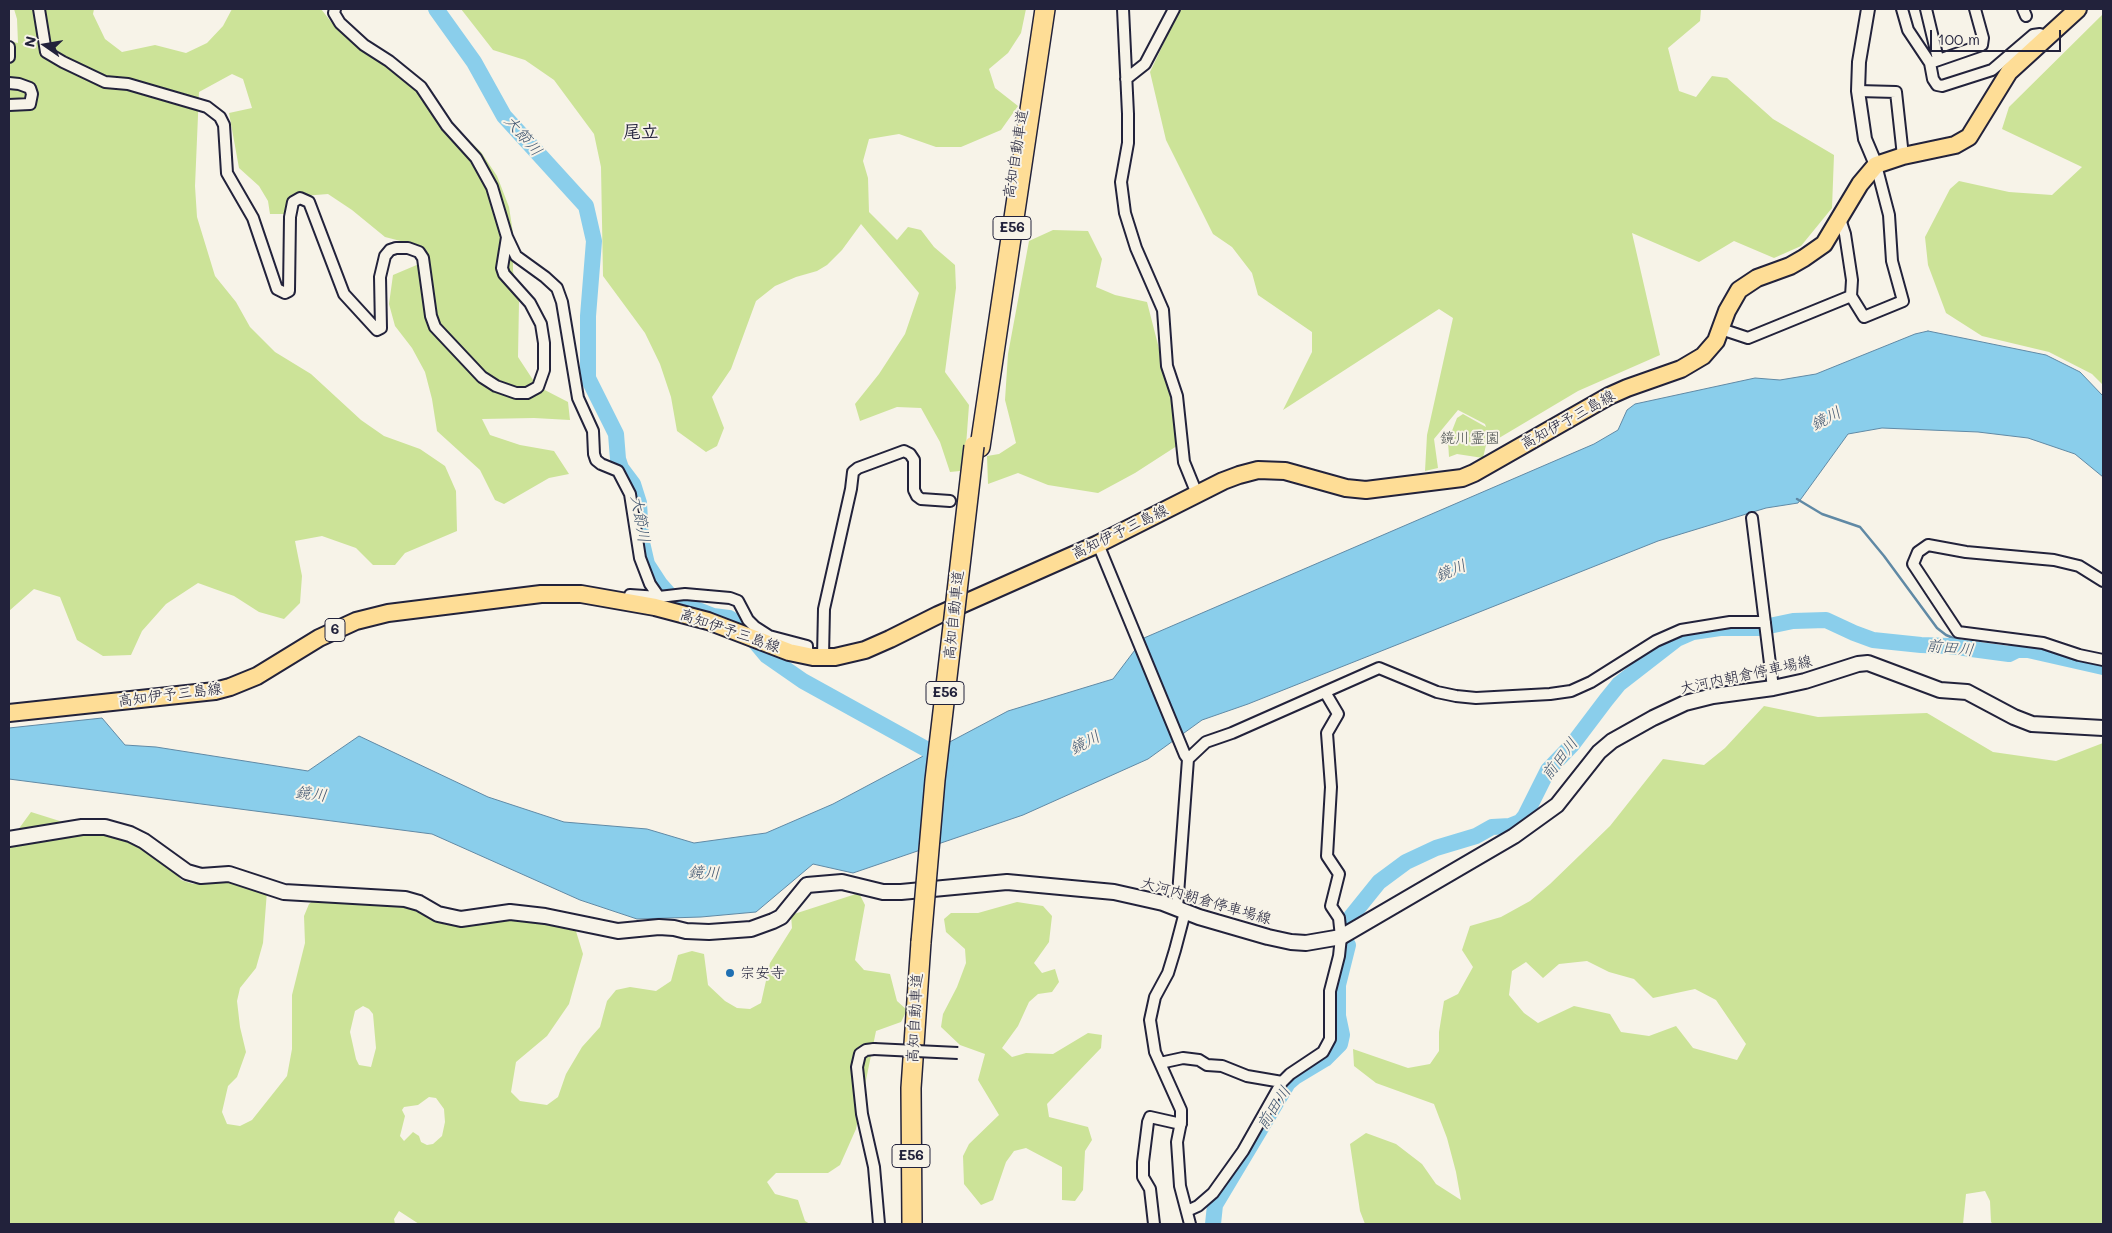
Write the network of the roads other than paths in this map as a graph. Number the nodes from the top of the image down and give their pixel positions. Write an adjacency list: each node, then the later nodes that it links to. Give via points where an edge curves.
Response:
1 (39, 9): 23 (street, via 46,52 106,82 128,84 207,106 220,117 224,124 227,173 253,218 277,289 285,293 289,291 290,217 293,202 300,198 309,202 344,294 377,330 381,328 380,277 385,256 396,248 419,252 423,258 435,327 482,377 496,386 527,393 538,387 544,370 544,343 541,324 530,303 504,274)
2 (335, 9): 23 (street, via 340,22 364,45 420,87 447,126 476,158 492,187)
3 (1038, 9): 26 (highway, 高知自動車道 / E56, via 996,284)
4 (1045, 9): 26 (highway, E56)
5 (1123, 9): 16 (street)
6 (1174, 9): 16 (street, via 1145,64)
7 (1868, 9): 18 (street, via 1859,62)
8 (1902, 9): 15 (street, via 1908,30)
9 (1926, 9): 15 (street)
10 (1975, 9): 15 (street, via 1982,45)
11 (2078, 9): 12 (main road)
12 (2046, 37): 15 (street, via 2033,35 1992,70 1942,86 1933,79); 20 (main road, via 2009,72 1969,137 1955,145)
13 (9, 47): 14 (street)
14 (9, 57)
15 (1934, 61)
16 (1126, 79): 27 (street, via 1128,143 1121,182 1124,213 1163,310 1167,366 1177,396 1184,462)
17 (9, 83): 19 (street, via 30,88 32,94 30,104)
18 (1858, 92): 20 (street, via 1896,92); 21 (street, via 1865,138)
19 (9, 105)
20 (1903, 156): 21 (main road)
21 (1876, 165): 22 (main road, 高知伊予三島線 / 6, via 1860,184); 24 (street, via 1889,215 1892,261 1902,301 1864,317)
22 (1840, 219): 24 (street, via 1852,280); 25 (main road, 高知伊予三島線 / 6, via 1824,244 1813,253 1757,278 1739,290)
23 (507, 237): 32 (street, via 516,256 557,288 578,398 593,431 596,460 618,471 630,494 640,558 650,584)
24 (1850, 296): 25 (street, via 1748,338)
25 (1721, 329): 27 (main road, 高知伊予三島線 / 6, via 1710,349 1696,361 1609,396 1462,478 1366,490 1346,488 1285,471 1258,470 1223,481)
26 (977, 447): 46 (highway, 高知自動車道 / E56, bridge, via 935,780)
27 (1197, 494): 30 (main road, 高知伊予三島線 / 6)
28 (950, 501): 36 (street, via 917,496 914,460 904,452 853,472)
29 (1752, 518): 35 (street)
30 (1098, 544): 36 (main road, 高知伊予三島線 / 6, via 865,650 835,657); 42 (street)
31 (2103, 582): 37 (street, via 2079,566 2054,560 1928,545 1918,552 1913,564 1958,632 2042,643)
32 (661, 596): 33 (street, via 630,595); 34 (street)
33 (628, 602): 34 (main road, 高知伊予三島線 / 6); 40 (main road, 高知伊予三島線 / 6, via 581,594 541,594 388,613 342,626 257,676 230,687 191,695)
34 (672, 603): 36 (main road, 高知伊予三島線 / 6, via 708,621 788,652); 36 (street, via 709,595 738,601 755,627 769,636 806,646)
35 (1764, 622): 38 (street); 39 (street, via 1730,622 1681,630 1656,641 1592,682 1571,691 1506,697 1456,696 1437,692 1379,668)
36 (815, 657)
37 (2103, 660)
38 (1773, 688): 41 (main road, 大河内朝倉停車場線, via 1868,663 1940,690 1967,692 2032,724); 45 (main road, 大河内朝倉停車場線, via 1685,702 1620,736 1599,752 1557,805 1542,817)
39 (1325, 692): 42 (street, via 1206,742); 45 (street, via 1338,714 1327,733 1331,787 1327,856 1339,874 1331,906 1339,918)
40 (9, 713)
41 (2103, 728)
42 (1186, 757): 44 (street)
43 (9, 839): 44 (main road, 大河内朝倉停車場線, via 82,827 105,827 144,840 187,872 202,876 229,874 284,892 405,899 438,914 461,919 510,912 618,931 659,927 709,932 751,929 781,917 807,885 842,882 882,892 1007,882 1107,891)
44 (1181, 910): 45 (main road, 大河内朝倉停車場線, via 1291,942); 48 (street, via 1175,950 1168,973 1155,996 1150,1020 1154,1052)
45 (1341, 937): 49 (street, via 1331,982 1328,1045)
46 (924, 942): 53 (highway, 高知自動車道 / E56, via 912,1088); 54 (highway, 高知自動車道 / E56, via 919,1089)
47 (958, 1053): 52 (street, bridge, via 874,1049 860,1054 857,1067 862,1114 874,1167)
48 (1160, 1063): 49 (street, via 1183,1058 1199,1060 1247,1076); 50 (street, via 1181,1110)
49 (1282, 1082): 51 (street, via 1243,1151 1213,1193)
50 (1181, 1124): 51 (street, via 1177,1142 1180,1186); 55 (street, via 1150,1116 1148,1122 1143,1162)
51 (1187, 1211): 56 (street)
52 (879, 1224)
53 (912, 1224)
54 (922, 1224)
55 (1154, 1224)
56 (1190, 1224)

